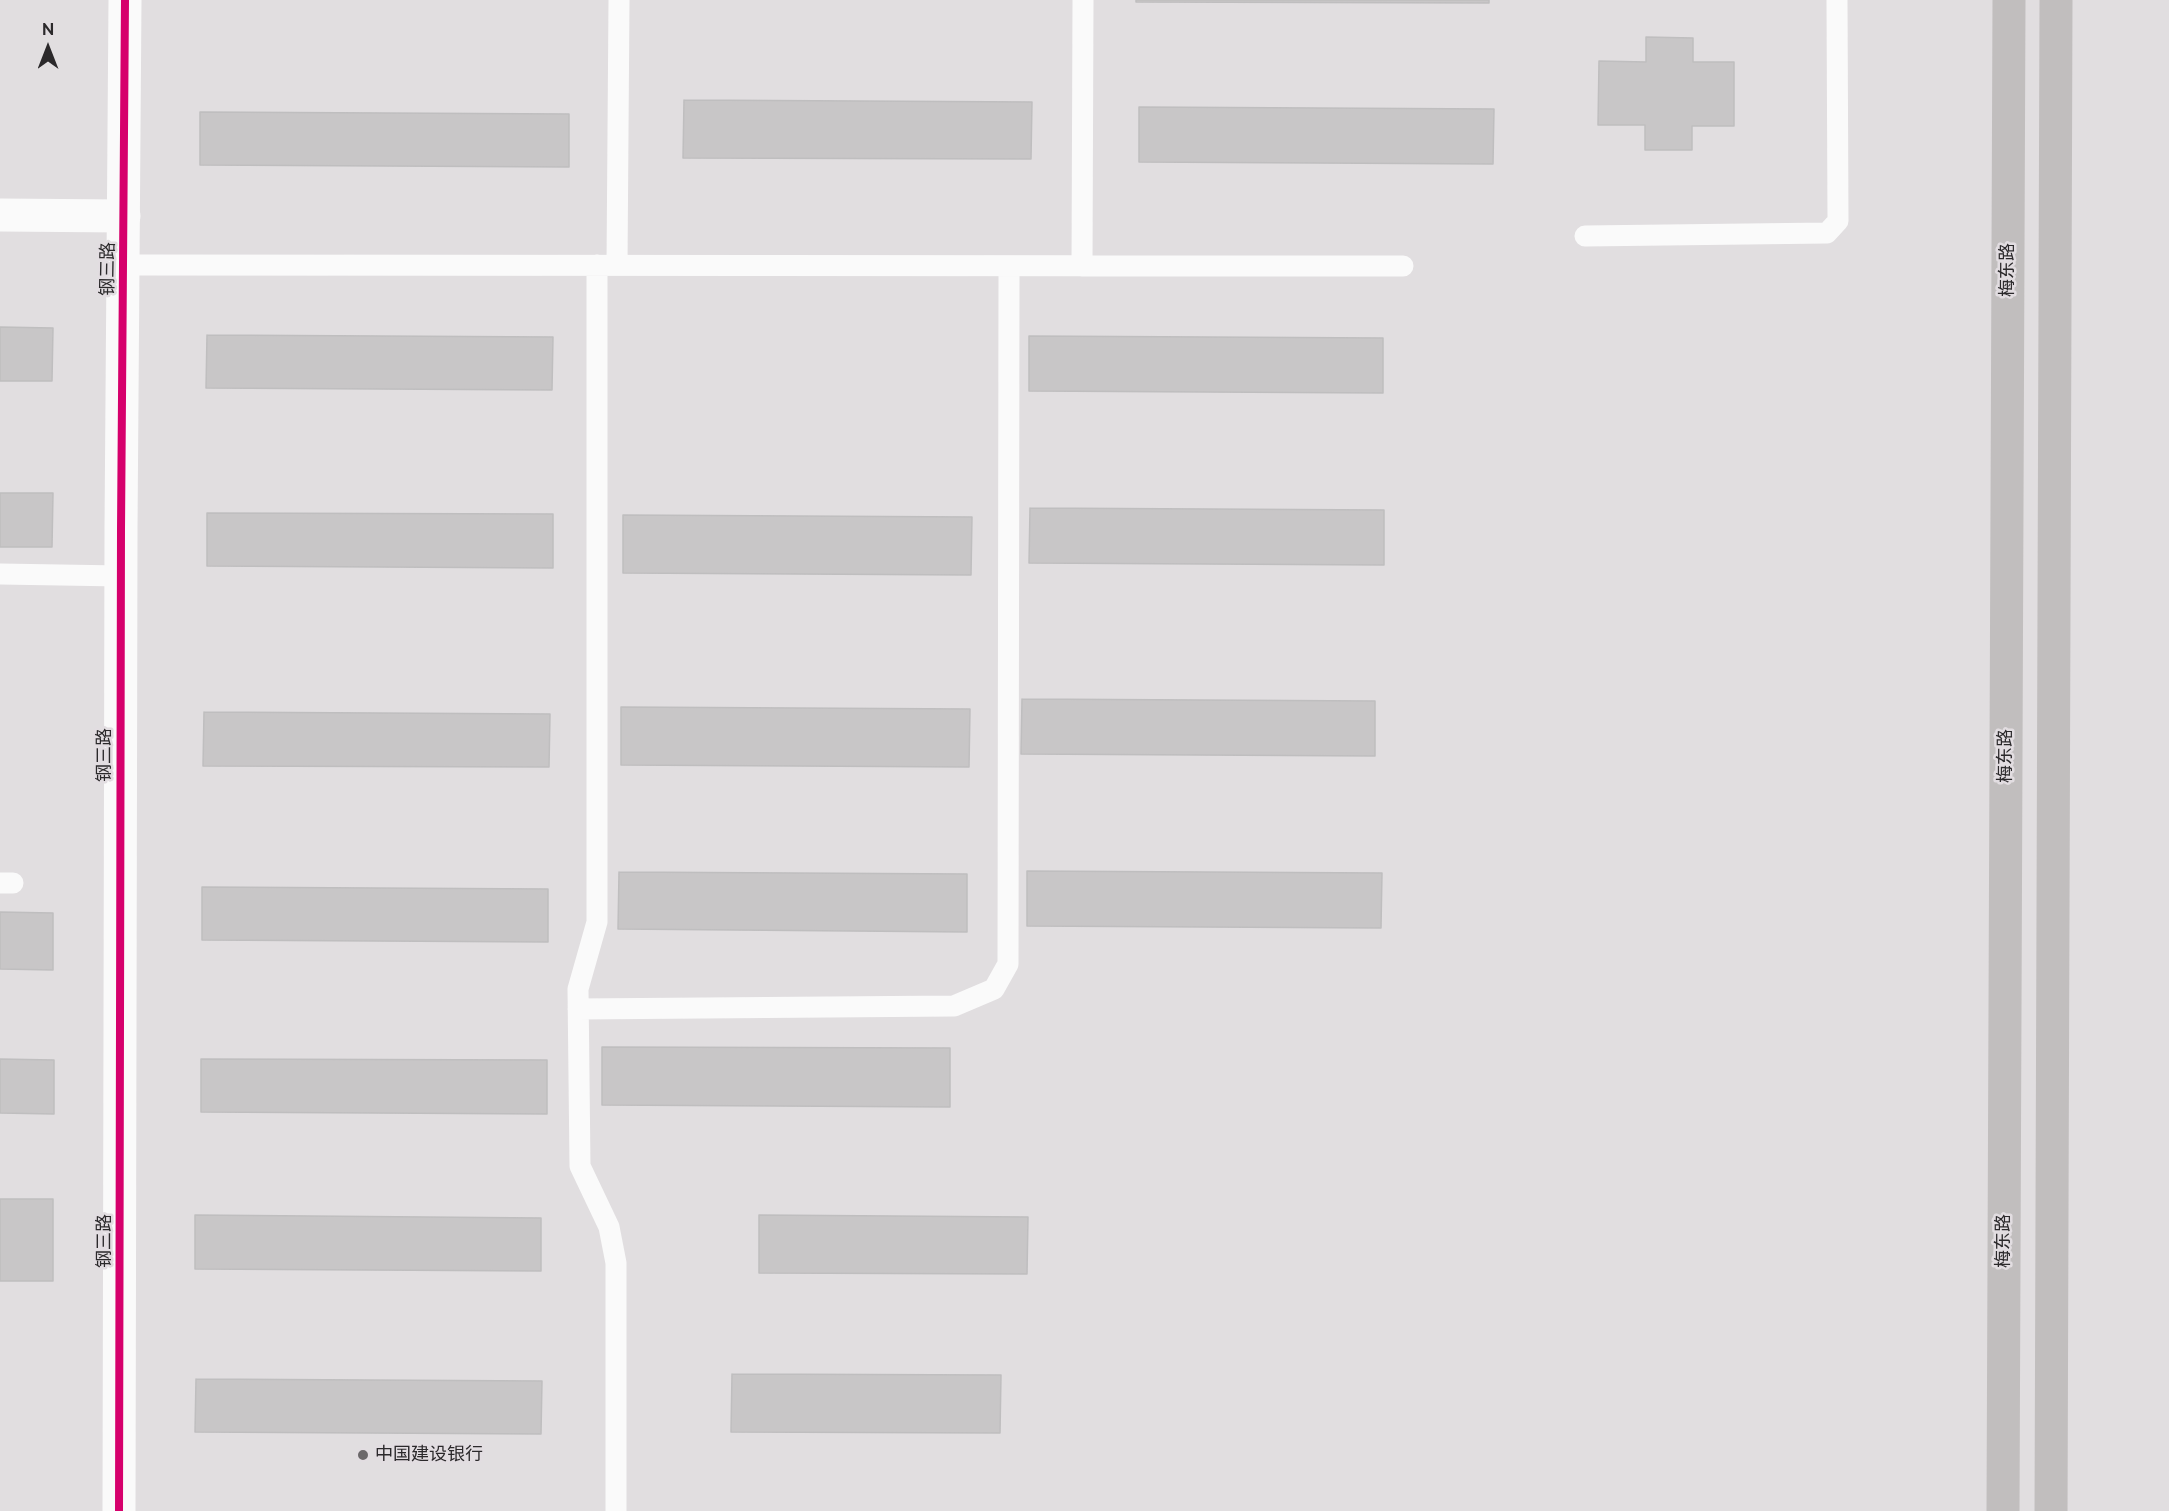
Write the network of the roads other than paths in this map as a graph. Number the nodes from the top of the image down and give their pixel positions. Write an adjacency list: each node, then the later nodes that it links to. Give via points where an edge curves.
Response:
1 (125, 0): 8 (street, 钢三路)
2 (618, 0): 11 (lane)
3 (1083, 0): 13 (lane)
4 (1837, 0): 9 (lane, via 1838,221 1827,233)
5 (2008, 0): 20 (main road, 梅东路)
6 (2056, 0): 21 (main road)
7 (0, 216): 8 (street)
8 (124, 216): 10 (street, 钢三路)
9 (1585, 236)
10 (123, 265): 11 (lane); 16 (street, 钢三路)
11 (607, 265): 12 (lane); 17 (lane, via 597,922 578,989)
12 (1009, 266): 13 (lane); 17 (lane, via 1008,964 994,989 954,1006)
13 (1082, 266): 14 (lane)
14 (1403, 266)
15 (0, 574): 16 (lane)
16 (121, 576): 18 (street, 钢三路)
17 (578, 1009): 19 (lane, via 580,1166 609,1227 616,1263)
18 (119, 1511)
19 (616, 1511)
20 (2003, 1511)
21 (2051, 1511)

